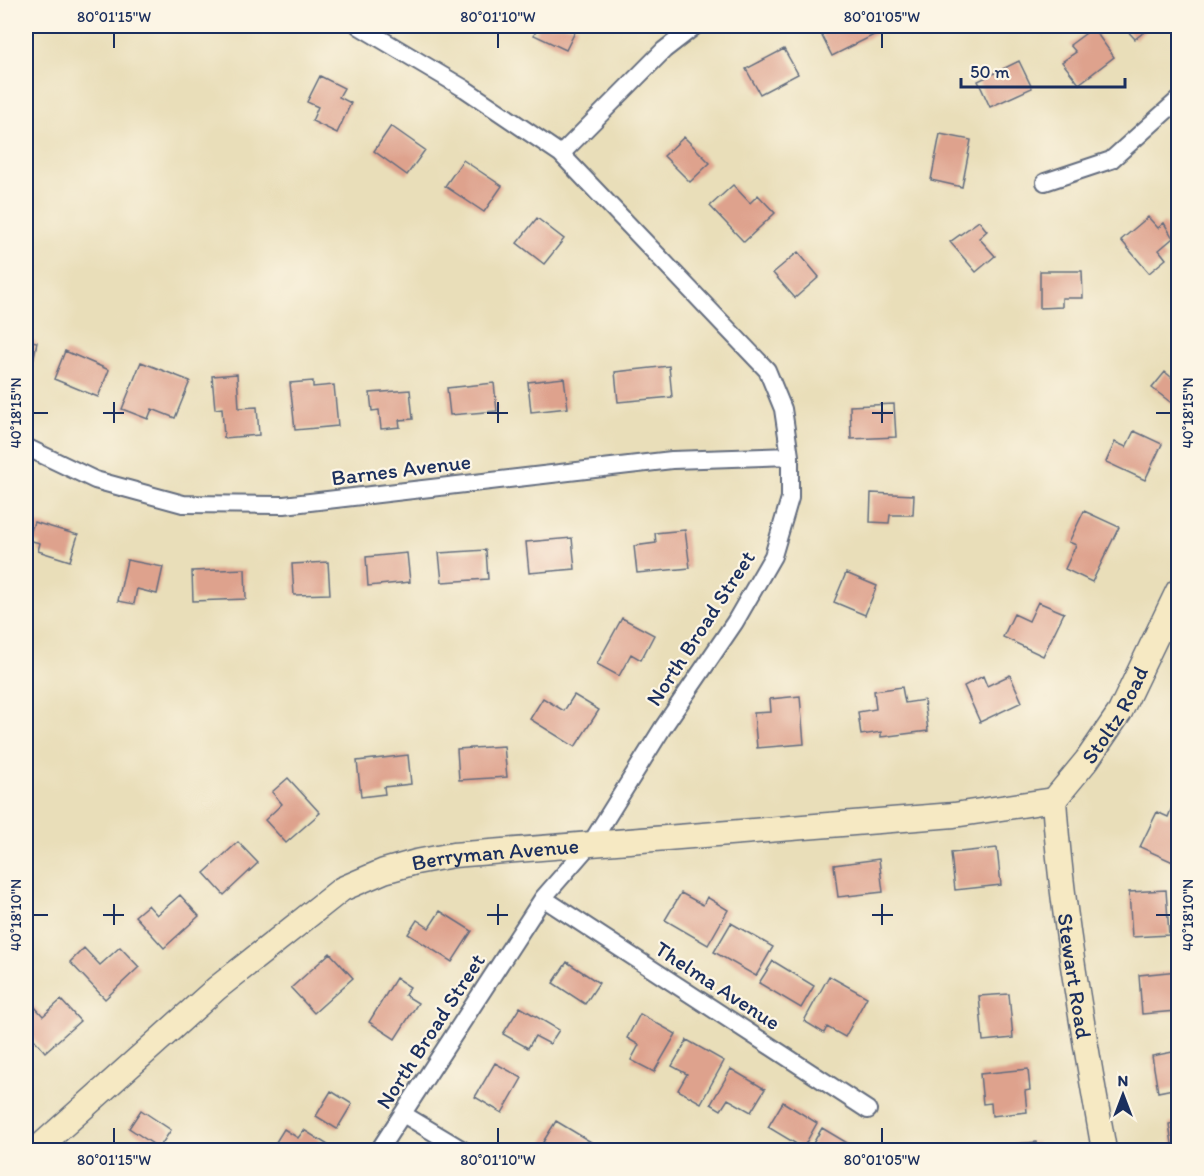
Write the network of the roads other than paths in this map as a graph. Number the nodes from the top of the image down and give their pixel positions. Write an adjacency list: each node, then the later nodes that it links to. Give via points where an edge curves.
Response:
1 (358, 26): 4 (street, North Broad Street, via 465,89)
2 (695, 26): 4 (street, via 664,50)
3 (1179, 100): 5 (street, via 1111,160)
4 (561, 154): 7 (street, North Broad Street, via 767,370 783,409)
5 (1045, 182)
6 (26, 447): 7 (street, Barnes Avenue, via 94,480 183,504 284,505 672,460)
7 (790, 456): 10 (street, North Broad Street, via 790,498 773,556 735,622)
8 (1179, 591): 9 (street, Stoltz Road, via 1120,712)
9 (1054, 800): 10 (street, Berryman Avenue, via 954,815); 17 (street, Stewart Road, via 1071,958)
10 (591, 843): 11 (street, North Broad Street); 14 (street, Berryman Avenue, via 453,855 384,871 342,889 218,988)
11 (543, 898): 12 (street, Thelma Avenue); 13 (street, North Broad Street)
12 (868, 1110)
13 (403, 1114): 15 (street, North Broad Street); 16 (street)
14 (36, 1150)
15 (379, 1150)
16 (463, 1150)
17 (1104, 1150)

